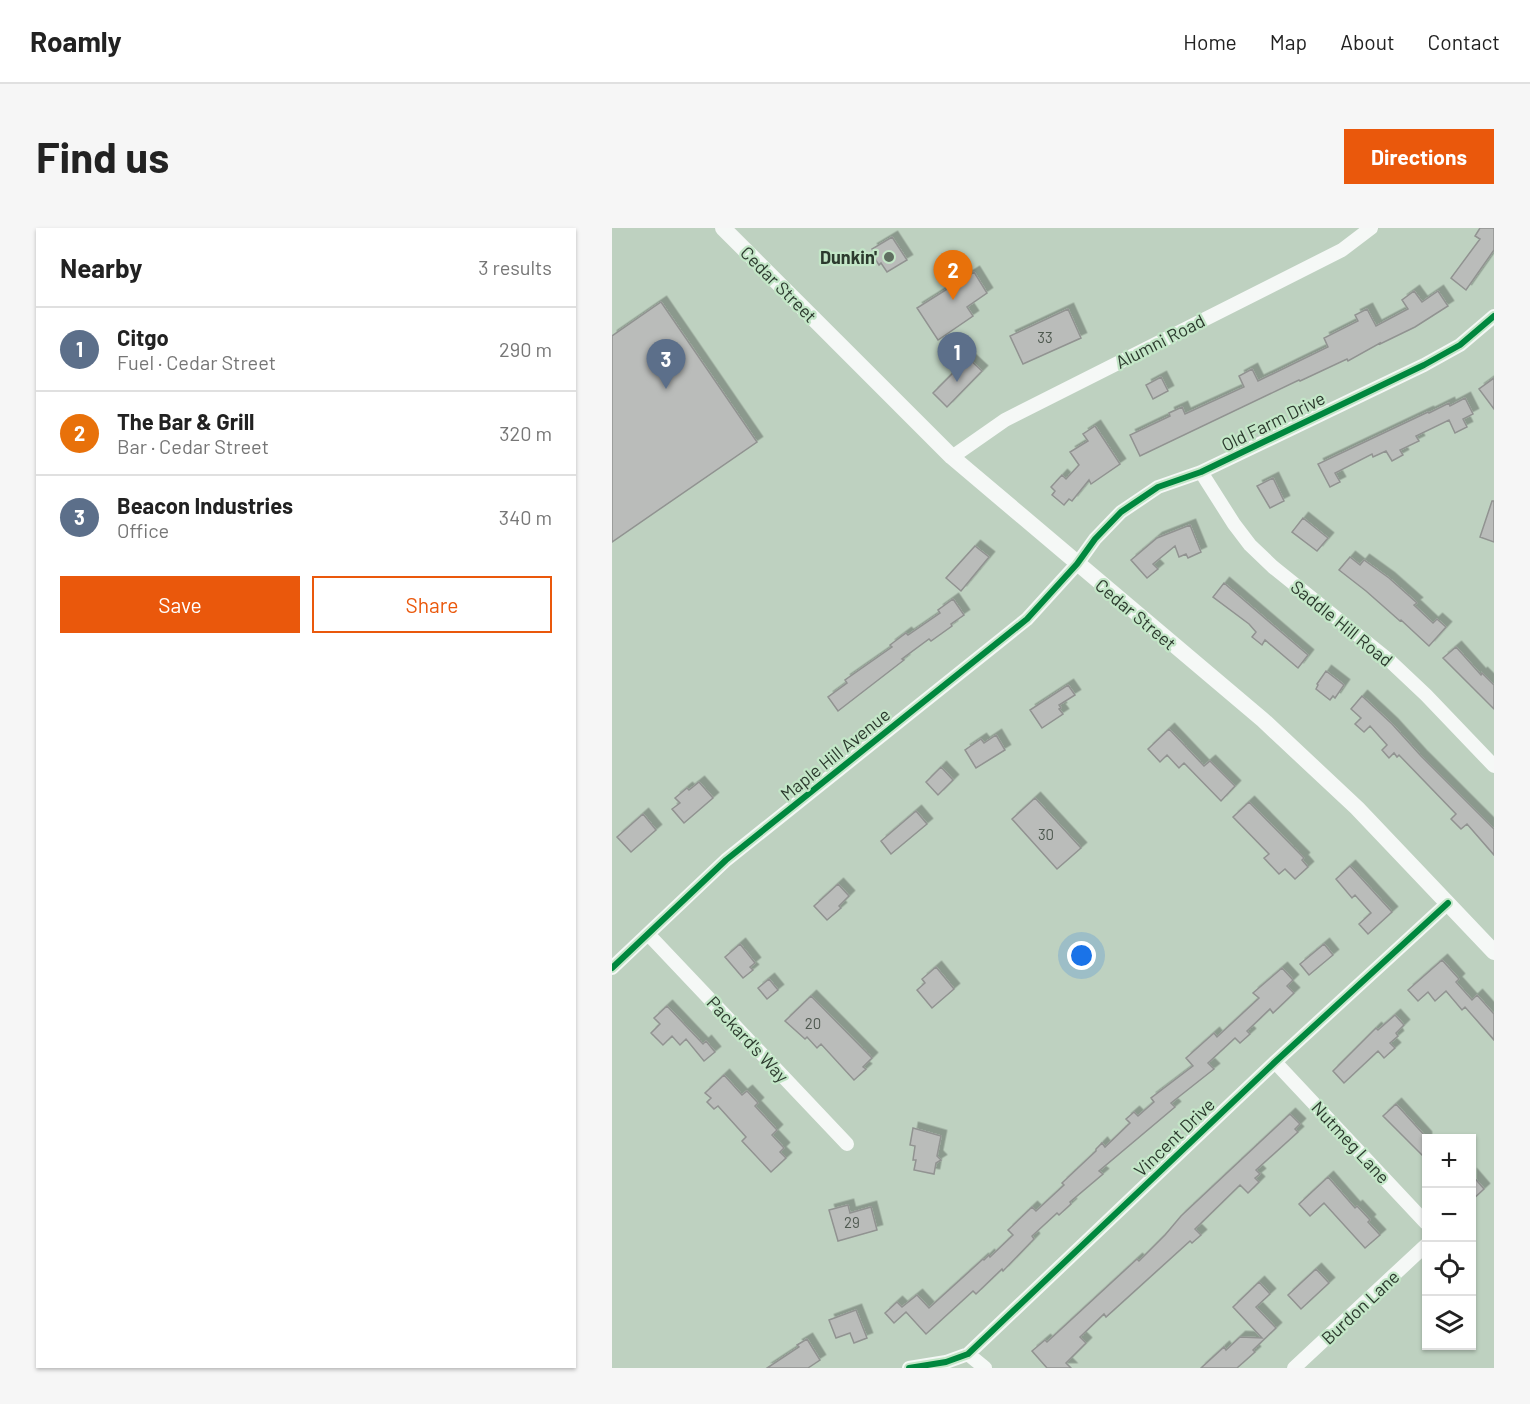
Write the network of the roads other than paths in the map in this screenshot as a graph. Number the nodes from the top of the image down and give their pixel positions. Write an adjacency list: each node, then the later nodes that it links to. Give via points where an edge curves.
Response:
1 (723, 228): 4 (main road, Cedar Street)
2 (1371, 228): 4 (street, Alumni Road, via 1342,250 1005,420)
3 (1494, 316): 5 (street, Old Farm Drive, via 1460,345 1424,365)
4 (951, 457): 6 (main road, Cedar Street)
5 (1202, 472): 6 (street, Old Farm Drive, via 1158,487 1121,512); 7 (street, Saddle Hill Road, via 1250,545 1391,662)
6 (1077, 564): 8 (main road, Cedar Street, via 1263,720 1357,808); 9 (street, Maple Hill Avenue, via 1028,619 726,860)
7 (1494, 766)
8 (1448, 903): 10 (main road, Cedar Street); 12 (street, Vincent Drive)
9 (648, 934): 11 (street, Maple Hill Avenue); 13 (street, Packard's Way)
10 (1494, 952)
11 (612, 968)
12 (1275, 1062): 14 (street, Nutmeg Lane); 16 (street, Vincent Drive)
13 (847, 1144)
14 (1422, 1219)
15 (1422, 1249): 19 (street, Burdon Lane)
16 (968, 1354): 17 (street, Vincent Drive); 18 (street)
17 (909, 1368)
18 (985, 1368)
19 (1294, 1368)

